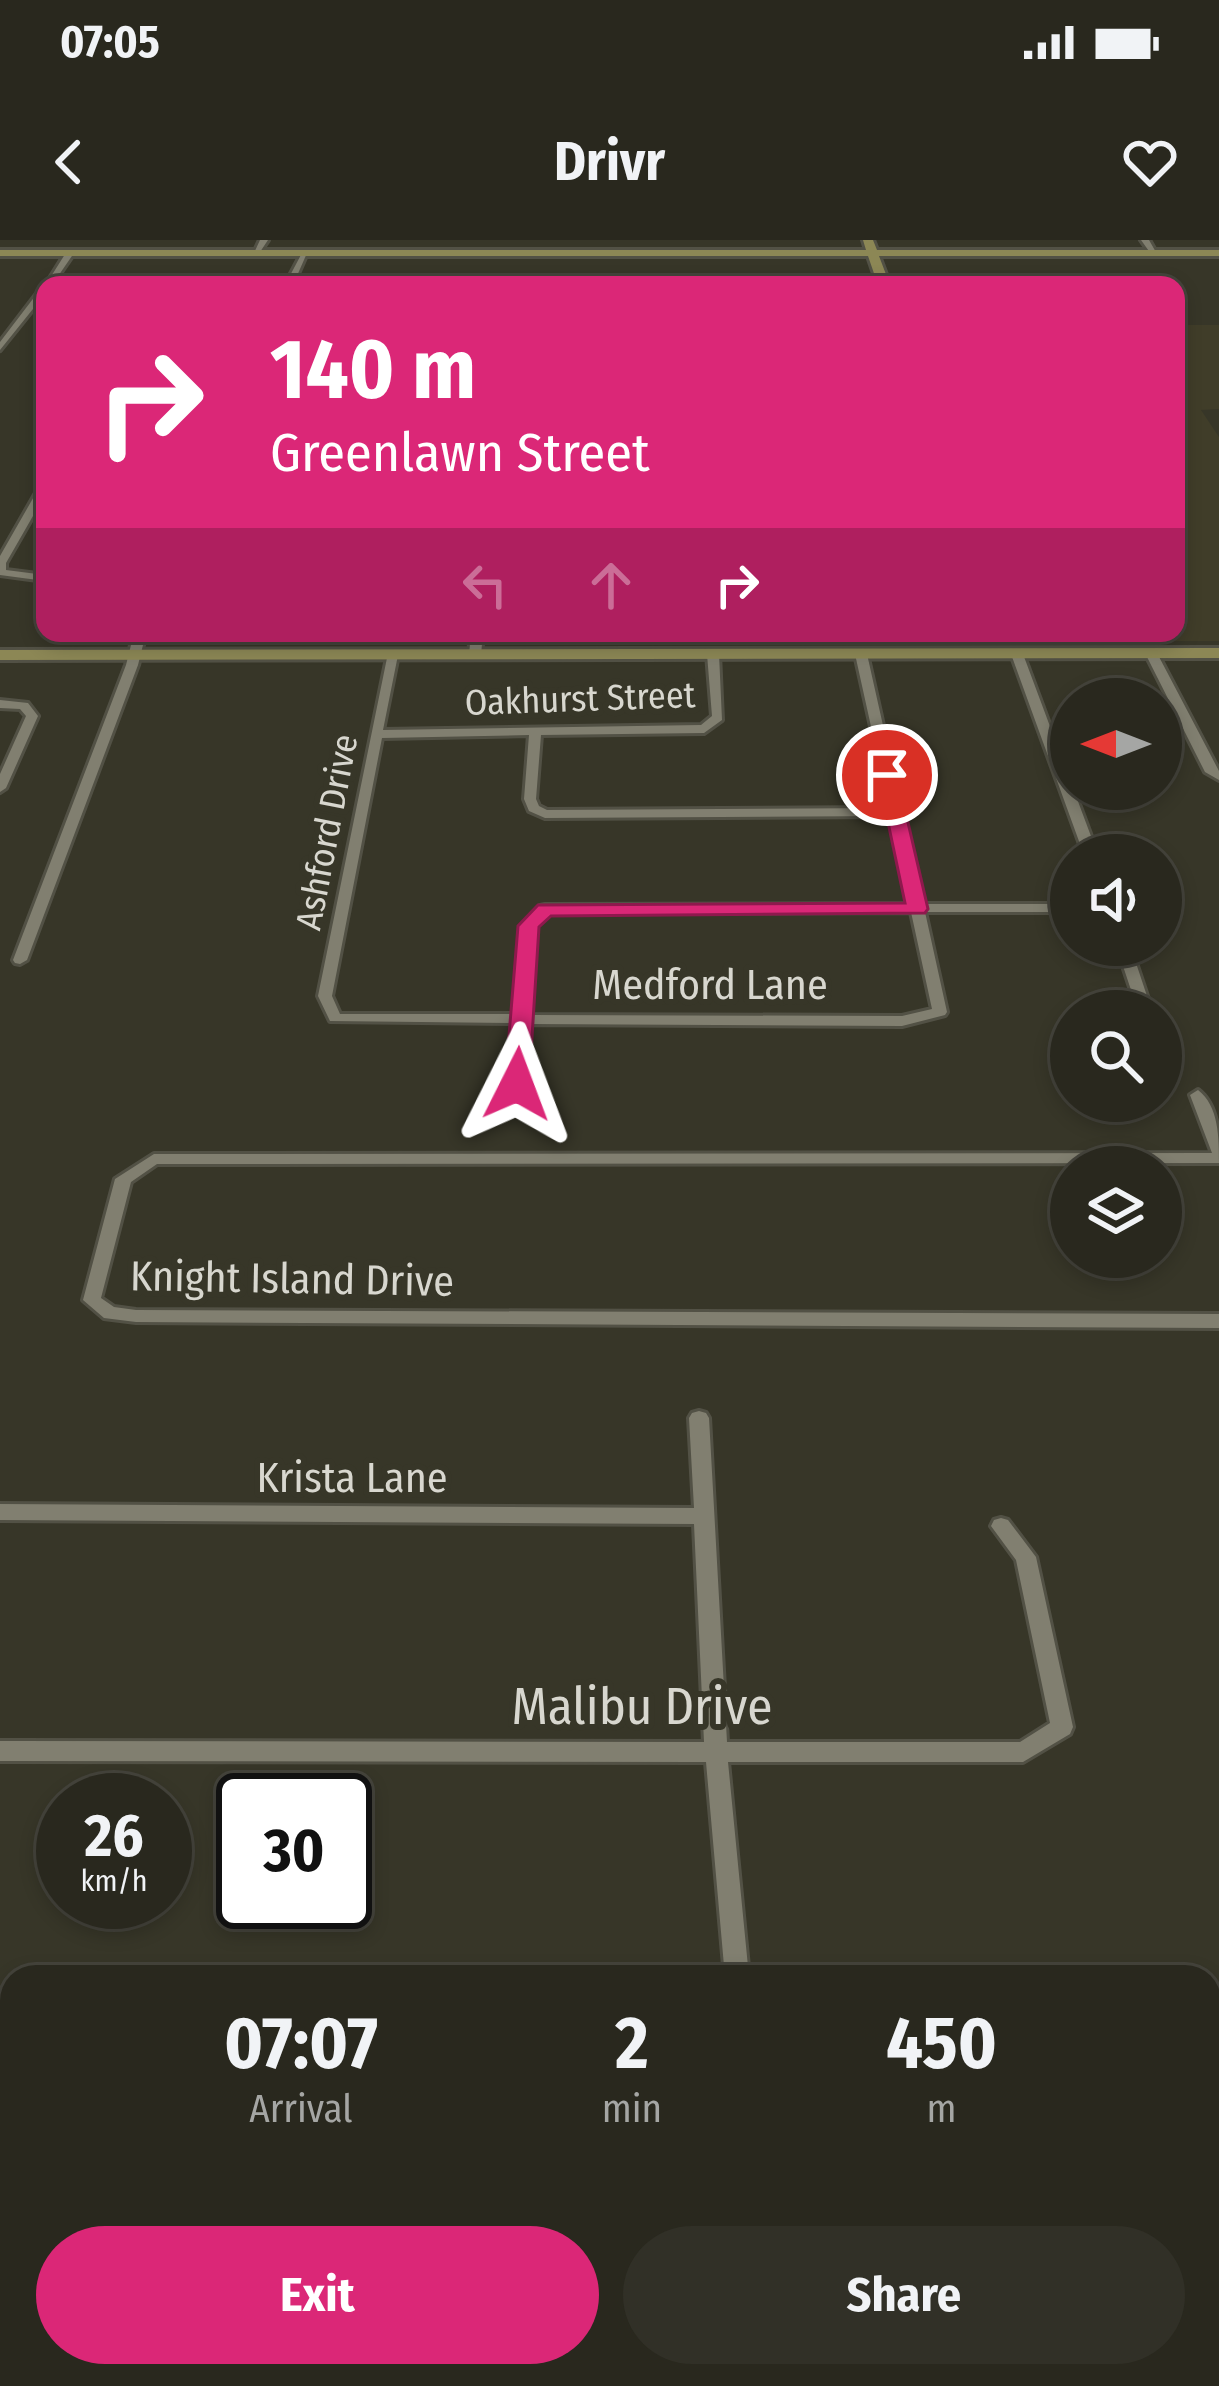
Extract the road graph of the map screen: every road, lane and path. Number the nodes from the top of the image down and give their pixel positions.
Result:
1 (1145, 240) edge
2 (261, 246) edge
3 (871, 246) edge
4 (1154, 252) junction
5 (0, 253) edge
6 (70, 253) junction
7 (303, 253) junction
8 (1219, 253) edge
9 (54, 276) edge
10 (293, 276) edge
11 (881, 276) edge
12 (36, 300) edge
13 (0, 328) edge
14 (14, 328) junction
15 (0, 348) edge
16 (36, 502) edge
17 (36, 577) edge
18 (136, 642) edge
19 (476, 642) edge
20 (1013, 642) edge
21 (1151, 653) junction
22 (1219, 653) edge
23 (713, 654) junction
24 (861, 654) junction
25 (1017, 654) junction
26 (0, 655) edge
27 (131, 655) junction
28 (392, 655) junction
29 (475, 655) junction
30 (0, 704) edge
31 (535, 733) junction
32 (376, 734) junction
33 (1219, 776) edge
34 (0, 788) edge
35 (896, 812) junction
36 (1082, 834) edge
37 (1050, 908) edge
38 (917, 909) junction
39 (20, 960) dead end
40 (334, 1018) joint
41 (520, 1022) junction
42 (517, 1084) dead end
43 (1198, 1095) dead end
44 (1219, 1155) edge
45 (1219, 1321) edge
46 (699, 1418) dead end
47 (0, 1512) edge
48 (704, 1516) junction
49 (1001, 1526) dead end
50 (0, 1751) edge
51 (716, 1753) junction
52 (736, 1965) edge

1 - 4 street
2 - 6 main road
2 - 7 main road
3 - 4 main road
3 - 7 main road
3 - 11 main road
4 - 8 main road
5 - 6 main road
6 - 9 street
7 - 10 street
12 - 14 street
13 - 14 street
14 - 15 street
16 - 17 street
18 - 27 street
19 - 29 street
20 - 25 main road
21 - 22 main road
21 - 25 main road
21 - 33 street
23 - 24 main road
23 - 29 main road
23 - 31 street, Oakhurst Street
24 - 25 main road
24 - 35 street
25 - 36 street
26 - 27 main road
27 - 28 main road
27 - 39 street
28 - 29 main road
28 - 32 street, Ashford Drive
30 - 34 street
31 - 32 street, Oakhurst Street
31 - 35 street
32 - 40 street, Ashford Drive
35 - 38 street
37 - 38 street
38 - 41 street
38 - 41 street, Medford Lane
40 - 41 street, Medford Lane
41 - 42 street
43 - 44 street, Knight Island Drive
44 - 45 street, Knight Island Drive
46 - 48 street
47 - 48 street, Krista Lane
48 - 51 street
49 - 51 street, Malibu Drive
50 - 51 street, Malibu Drive
51 - 52 street

